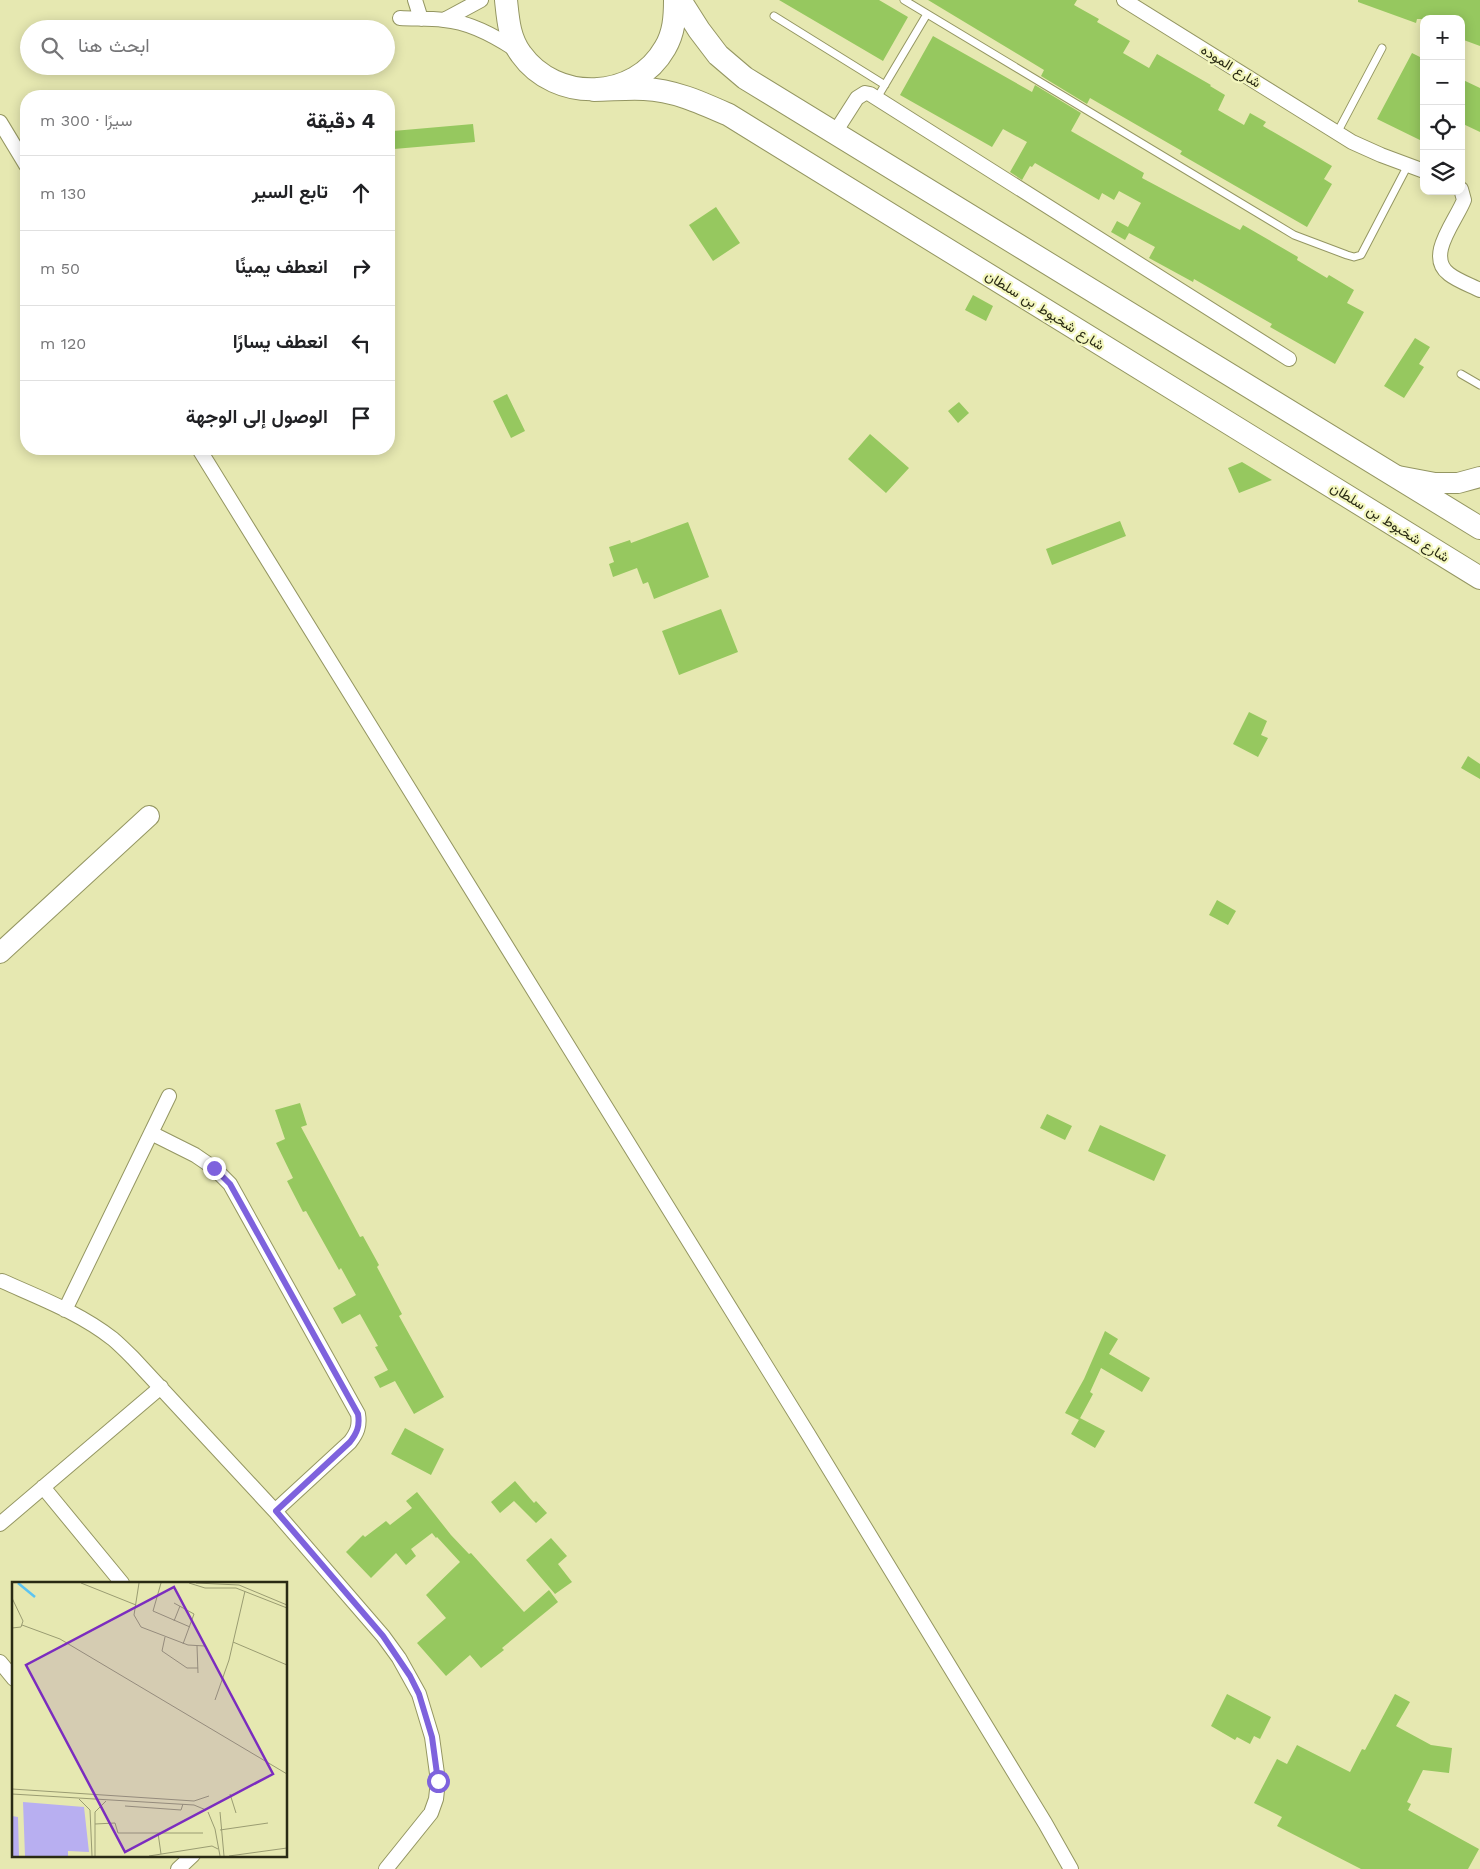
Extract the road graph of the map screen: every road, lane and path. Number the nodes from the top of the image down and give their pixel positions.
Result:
1 (415, 0) edge
2 (480, 0) edge
3 (506, 0) edge
4 (675, 0) edge
5 (680, 0) edge
6 (904, 0) edge
7 (1124, 0) edge
8 (1145, 6) edge
9 (927, 14) junction
10 (774, 16) dead end
11 (400, 18) dead end
12 (420, 19) junction
13 (444, 20) junction
14 (1382, 48) dead end
15 (521, 54) junction
16 (885, 85) junction
17 (594, 90) junction
18 (877, 98) junction
19 (0, 122) edge
20 (1337, 133) junction
21 (834, 134) junction
22 (20, 155) edge
23 (1408, 165) junction
24 (1420, 170) edge
25 (1463, 195) edge
26 (1480, 290) edge
27 (1289, 360) dead end
28 (1461, 374) dead end
29 (1480, 385) edge
30 (203, 455) edge
31 (1391, 474) junction
32 (1480, 477) edge
33 (1480, 528) edge
34 (1480, 578) edge
35 (149, 816) dead end
36 (0, 952) edge
37 (169, 1096) dead end
38 (151, 1134) junction
39 (2, 1281) dead end
40 (65, 1310) junction
41 (161, 1387) junction
42 (43, 1487) junction
43 (276, 1511) junction
44 (0, 1524) edge
45 (121, 1582) edge
46 (0, 1662) edge
47 (12, 1677) edge
48 (398, 1853) junction
49 (193, 1856) edge
50 (178, 1869) edge
51 (386, 1869) edge
52 (396, 1869) edge
53 (1071, 1869) edge

1 - 12 street
2 - 13 street
3 - 15 main road
4 - 17 main road
5 - 21 main road
6 - 9 lane
7 - 8 street, شارع الموده
8 - 20 street, شارع الموده
9 - 16 lane
9 - 23 lane
10 - 16 lane
11 - 12 street
12 - 13 street
13 - 15 street
14 - 20 lane
15 - 17 main road
16 - 18 lane
17 - 34 main road, شارع شخبوط بن سلطان
18 - 21 street
18 - 27 street
19 - 22 street
20 - 23 street, شارع الموده
21 - 31 main road
23 - 24 street, شارع الموده
25 - 26 street
28 - 29 lane
30 - 53 street
31 - 32 street
31 - 33 main road
35 - 36 street
37 - 38 street
38 - 40 street
38 - 43 street
39 - 40 street
40 - 41 street
41 - 42 street
41 - 43 street
42 - 44 street
42 - 45 street
43 - 48 street
46 - 47 street
48 - 51 street
48 - 52 street
49 - 50 street

